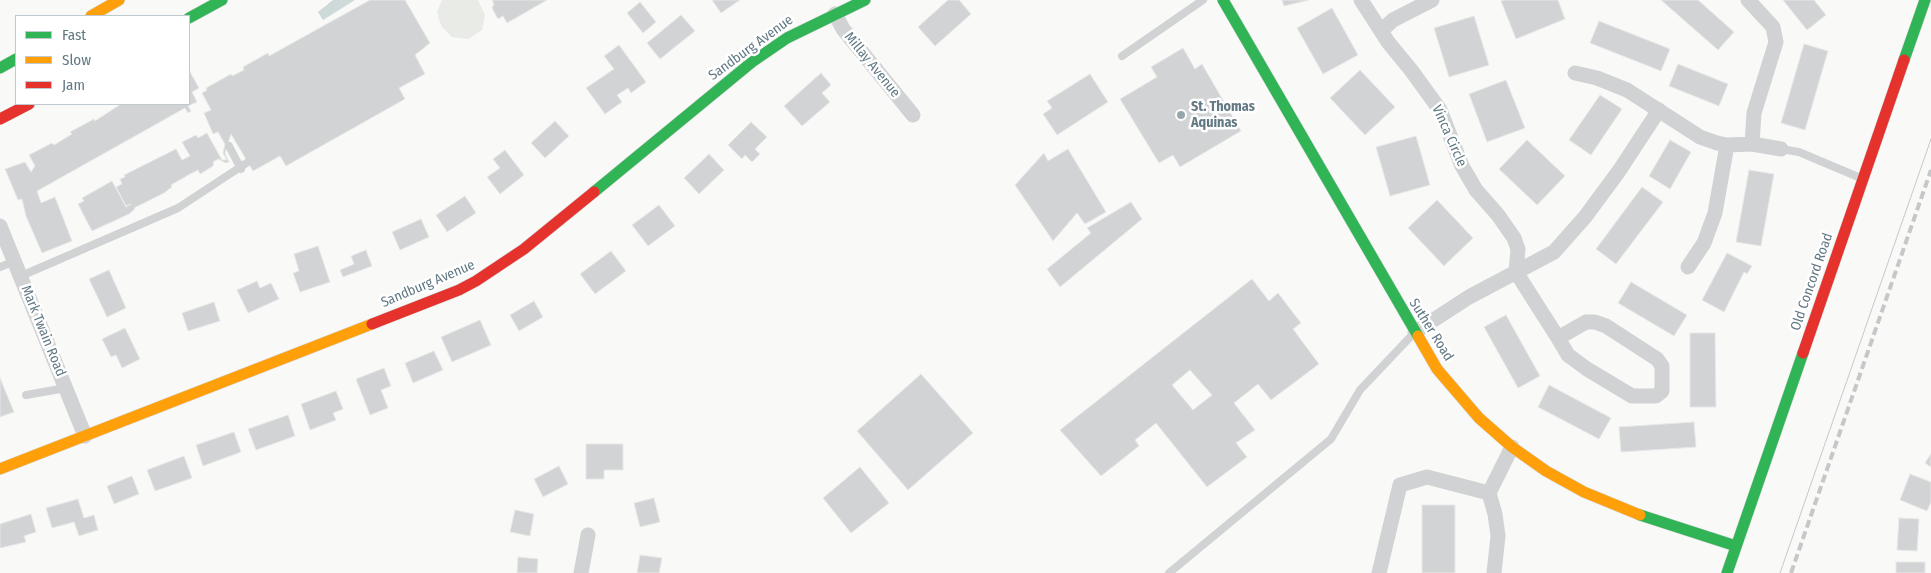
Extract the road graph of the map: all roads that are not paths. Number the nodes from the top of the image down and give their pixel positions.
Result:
1 (119, 0) edge
2 (222, 0) edge
3 (865, 0) edge
4 (1203, 0) edge
5 (1223, 0) edge
6 (1361, 0) edge
7 (1432, 0) edge
8 (1748, 0) edge
9 (1925, 0) edge
10 (835, 14) junction
11 (93, 15) edge
12 (190, 17) edge
13 (1381, 31) junction
14 (1122, 56) dead end
15 (15, 60) edge
16 (0, 68) edge
17 (1575, 73) dead end
18 (27, 105) edge
19 (1659, 110) junction
20 (913, 115) dead end
21 (0, 120) edge
22 (1752, 144) junction
23 (1727, 145) junction
24 (229, 146) dead end
25 (1781, 149) joint
26 (248, 162) dead end
27 (241, 168) junction
28 (1863, 179) junction
29 (0, 226) edge
30 (15, 261) junction
31 (0, 267) edge
32 (1688, 267) dead end
33 (1516, 272) junction
34 (21, 276) junction
35 (1415, 332) junction
36 (1558, 338) junction
37 (66, 388) junction
38 (26, 395) dead end
39 (85, 436) junction
40 (1512, 447) junction
41 (0, 469) edge
42 (1488, 493) junction
43 (588, 534) dead end
44 (1736, 546) junction
45 (581, 573) edge
46 (1169, 573) edge
47 (1379, 573) edge
48 (1494, 573) edge
49 (1727, 573) edge

1 - 11 street
2 - 12 street
3 - 10 street, Sandburg Avenue
4 - 14 lane
5 - 35 street, Suther Road
6 - 13 street, Vinca Circle
7 - 13 street
8 - 22 street
9 - 28 street, Old Concord Road
10 - 20 street, Millay Avenue
10 - 39 street, Sandburg Avenue
13 - 33 street, Vinca Circle
15 - 16 street
17 - 19 street
18 - 21 street
19 - 23 street
19 - 33 street
22 - 23 street
22 - 25 street
23 - 32 street
24 - 27 lane
25 - 28 lane
26 - 27 lane
27 - 34 lane
28 - 44 street, Old Concord Road
29 - 30 street, Mark Twain Road
30 - 31 lane
30 - 34 street, Mark Twain Road
33 - 35 street
33 - 36 street
34 - 37 street, Mark Twain Road
35 - 40 street, Suther Road
35 - 46 lane
36 - 36 street
37 - 38 lane
37 - 39 street, Mark Twain Road
39 - 41 street, Sandburg Avenue
40 - 42 street
40 - 44 street, Suther Road
42 - 47 street
42 - 48 street
43 - 45 street
44 - 49 street, Old Concord Road

